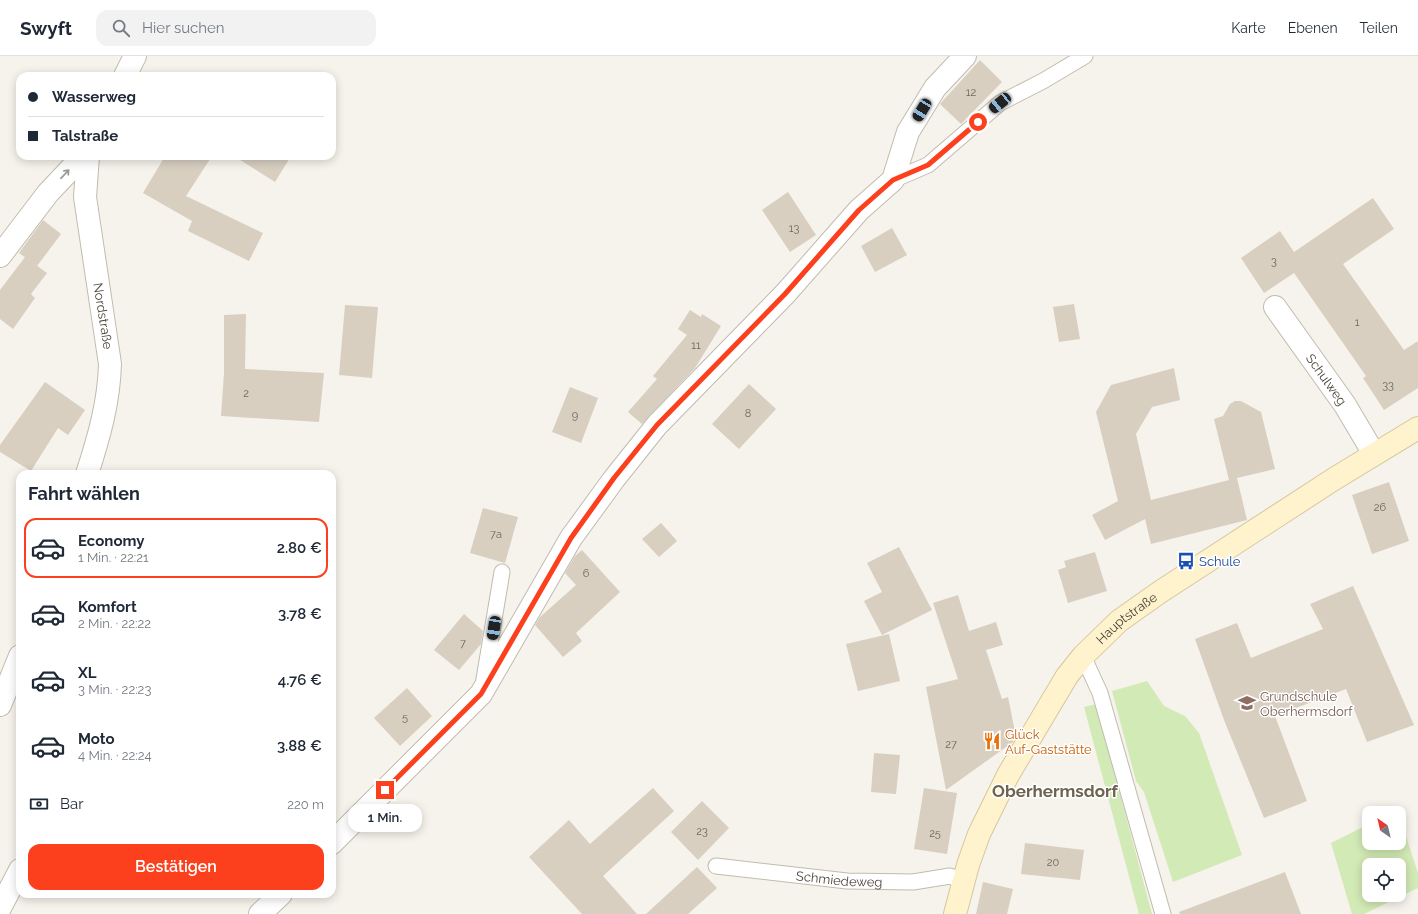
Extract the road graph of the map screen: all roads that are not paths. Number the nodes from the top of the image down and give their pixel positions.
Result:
1 (135, 56) edge
2 (965, 56) edge
3 (1085, 56) edge
4 (127, 72) edge
5 (79, 160) edge
6 (88, 160) edge
7 (893, 180) junction
8 (0, 256) edge
9 (1275, 307) dead end
10 (1418, 428) edge
11 (1374, 454) junction
12 (88, 470) edge
13 (502, 572) dead end
14 (1083, 656) junction
15 (16, 666) edge
16 (481, 694) junction
17 (0, 705) edge
18 (336, 839) edge
19 (716, 866) dead end
20 (16, 878) edge
21 (963, 881) junction
22 (277, 898) edge
23 (0, 908) edge
24 (260, 914) edge
25 (955, 914) edge
26 (1163, 914) edge

1 - 4 street
2 - 7 street
3 - 7 lane
8 -> 5 street
6 - 12 street, Nordstraße
7 - 16 street
9 - 11 street, Schulweg
10 - 11 street, Hauptstraße
11 - 14 street, Hauptstraße
13 - 16 lane
14 - 21 street, Hauptstraße
14 - 26 lane
15 - 17 street
16 - 18 street
19 - 21 lane, Schmiedeweg
20 - 23 street
21 - 25 street, Hauptstraße
22 - 24 street

